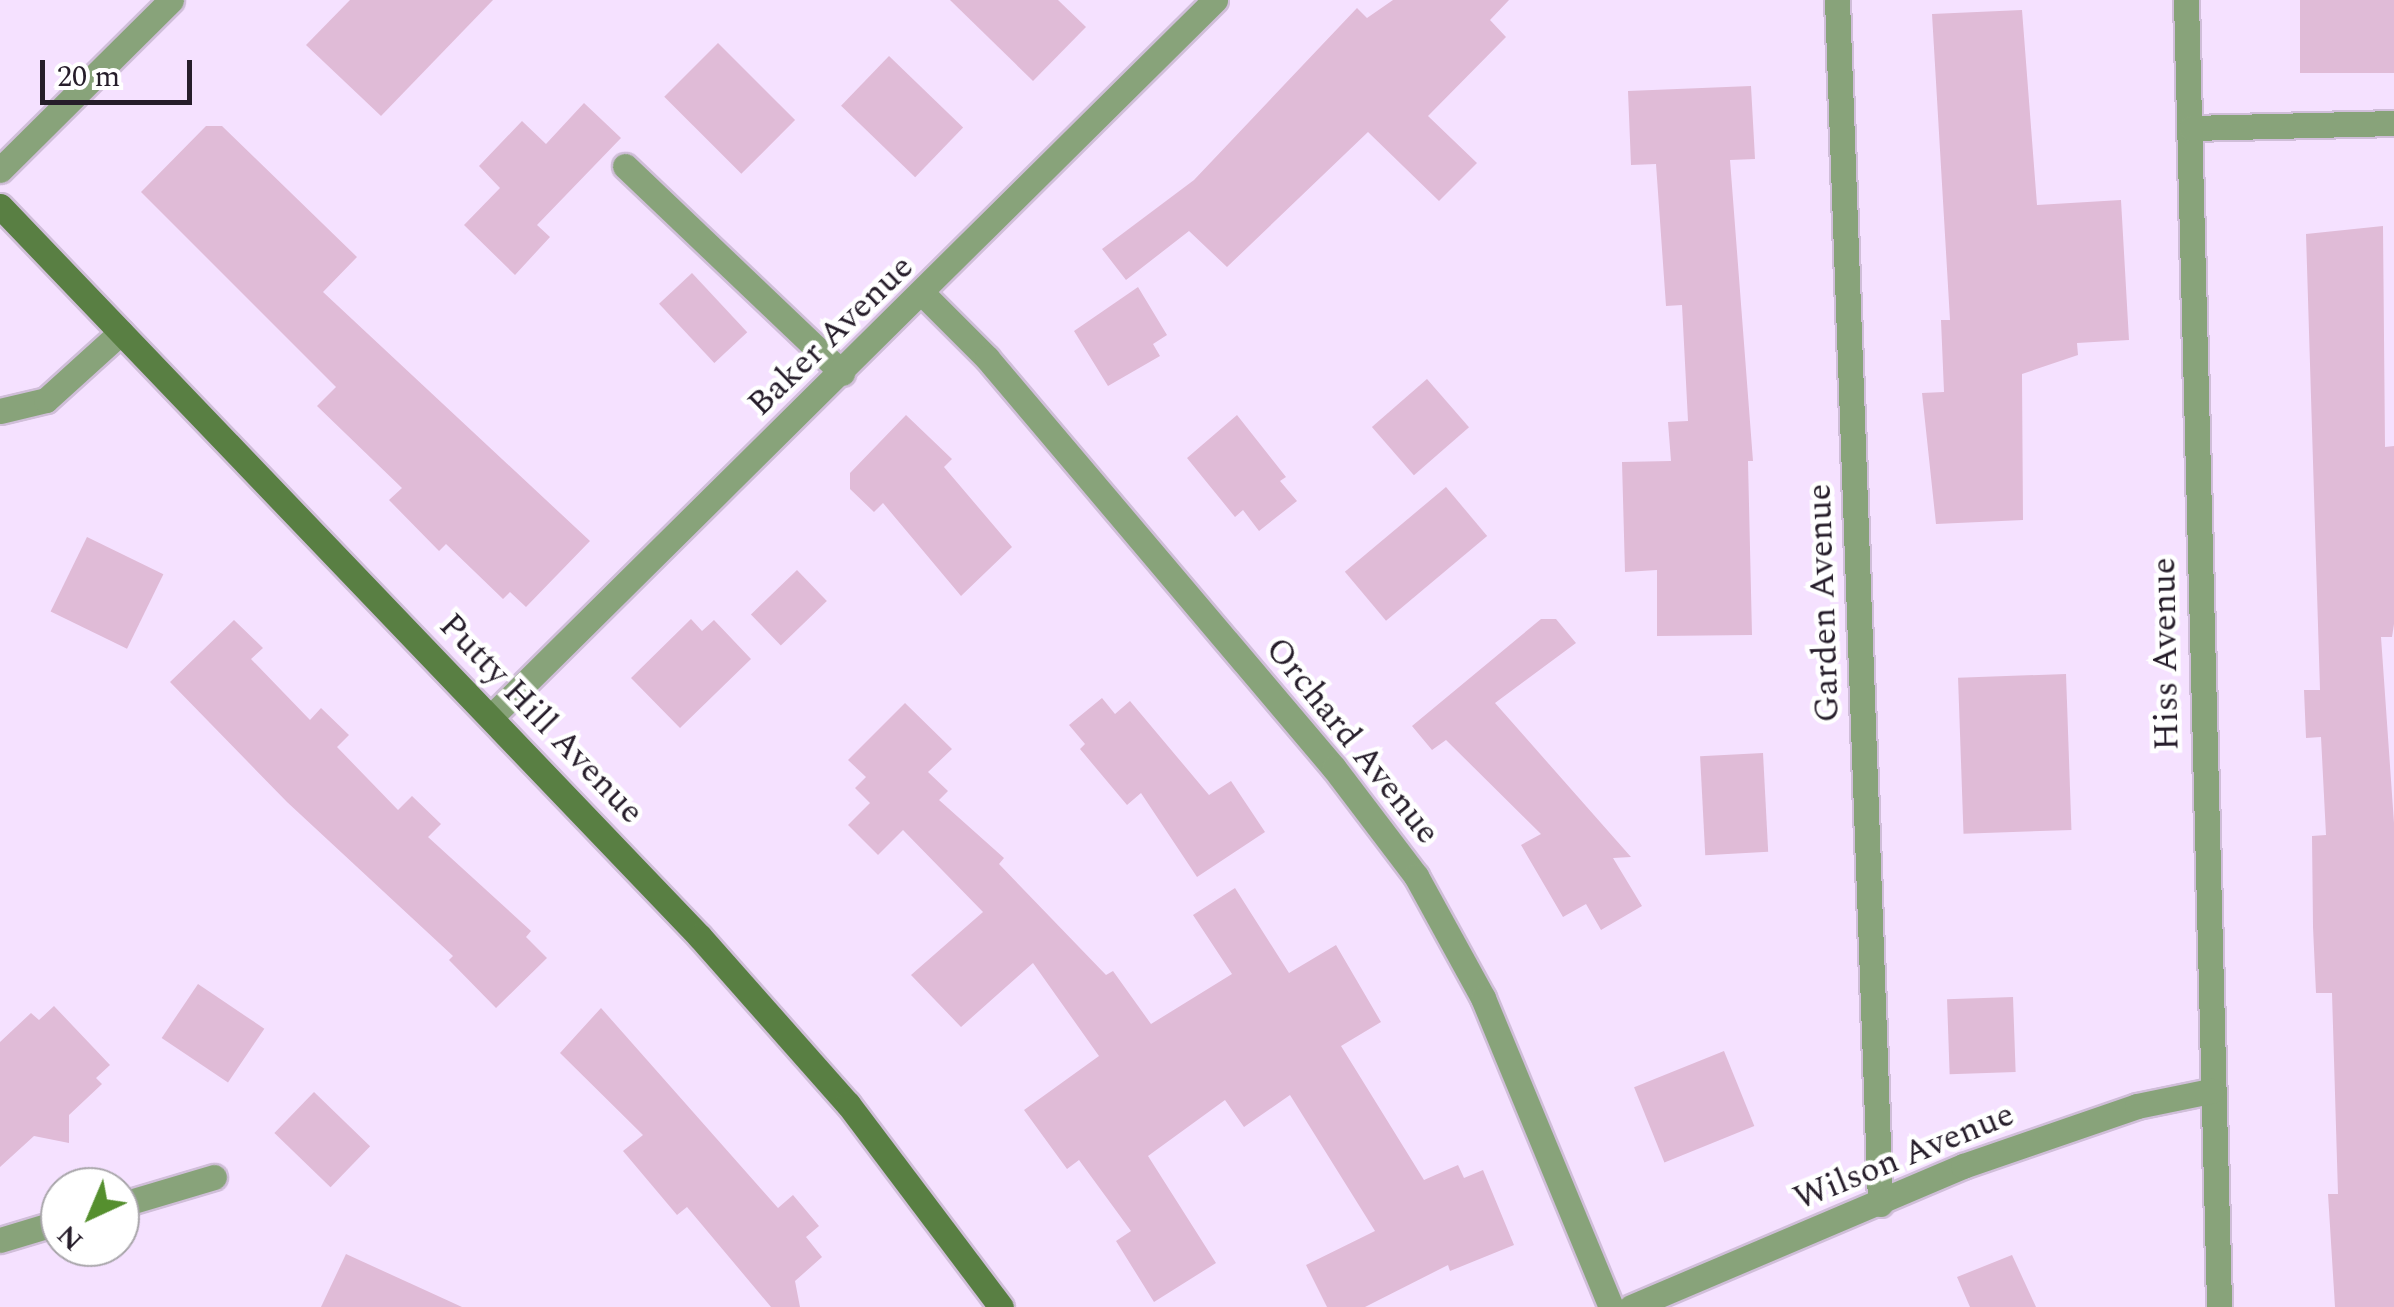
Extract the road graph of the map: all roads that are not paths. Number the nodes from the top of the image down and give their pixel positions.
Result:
1 (171, 0) edge
2 (1215, 0) edge
3 (1838, 0) edge
4 (2186, 0) edge
5 (2394, 123) edge
6 (2190, 128) junction
7 (624, 166) dead end
8 (0, 170) edge
9 (0, 206) edge
10 (923, 294) junction
11 (121, 332) junction
12 (842, 373) junction
13 (0, 412) edge
14 (491, 717) junction
15 (2211, 1091) junction
16 (214, 1177) dead end
17 (140, 1198) edge
18 (1880, 1204) junction
19 (40, 1228) edge
20 (0, 1240) edge
21 (1001, 1307) edge
22 (1611, 1307) edge
23 (1631, 1307) edge
24 (2219, 1307) edge

1 - 8 street
2 - 10 street, Baker Avenue
3 - 18 street, Garden Avenue
4 - 6 street, Hiss Avenue
5 - 6 street
6 - 15 street, Hiss Avenue
7 - 12 street
9 - 11 main road, Putty Hill Avenue
10 - 12 street, Baker Avenue
10 - 22 street, Orchard Avenue
11 - 13 street
11 - 14 main road, Putty Hill Avenue
12 - 14 street, Baker Avenue
14 - 21 main road, Putty Hill Avenue
15 - 18 street, Wilson Avenue
15 - 24 street, Hiss Avenue
16 - 17 street
18 - 23 street, Wilson Avenue
19 - 20 street

